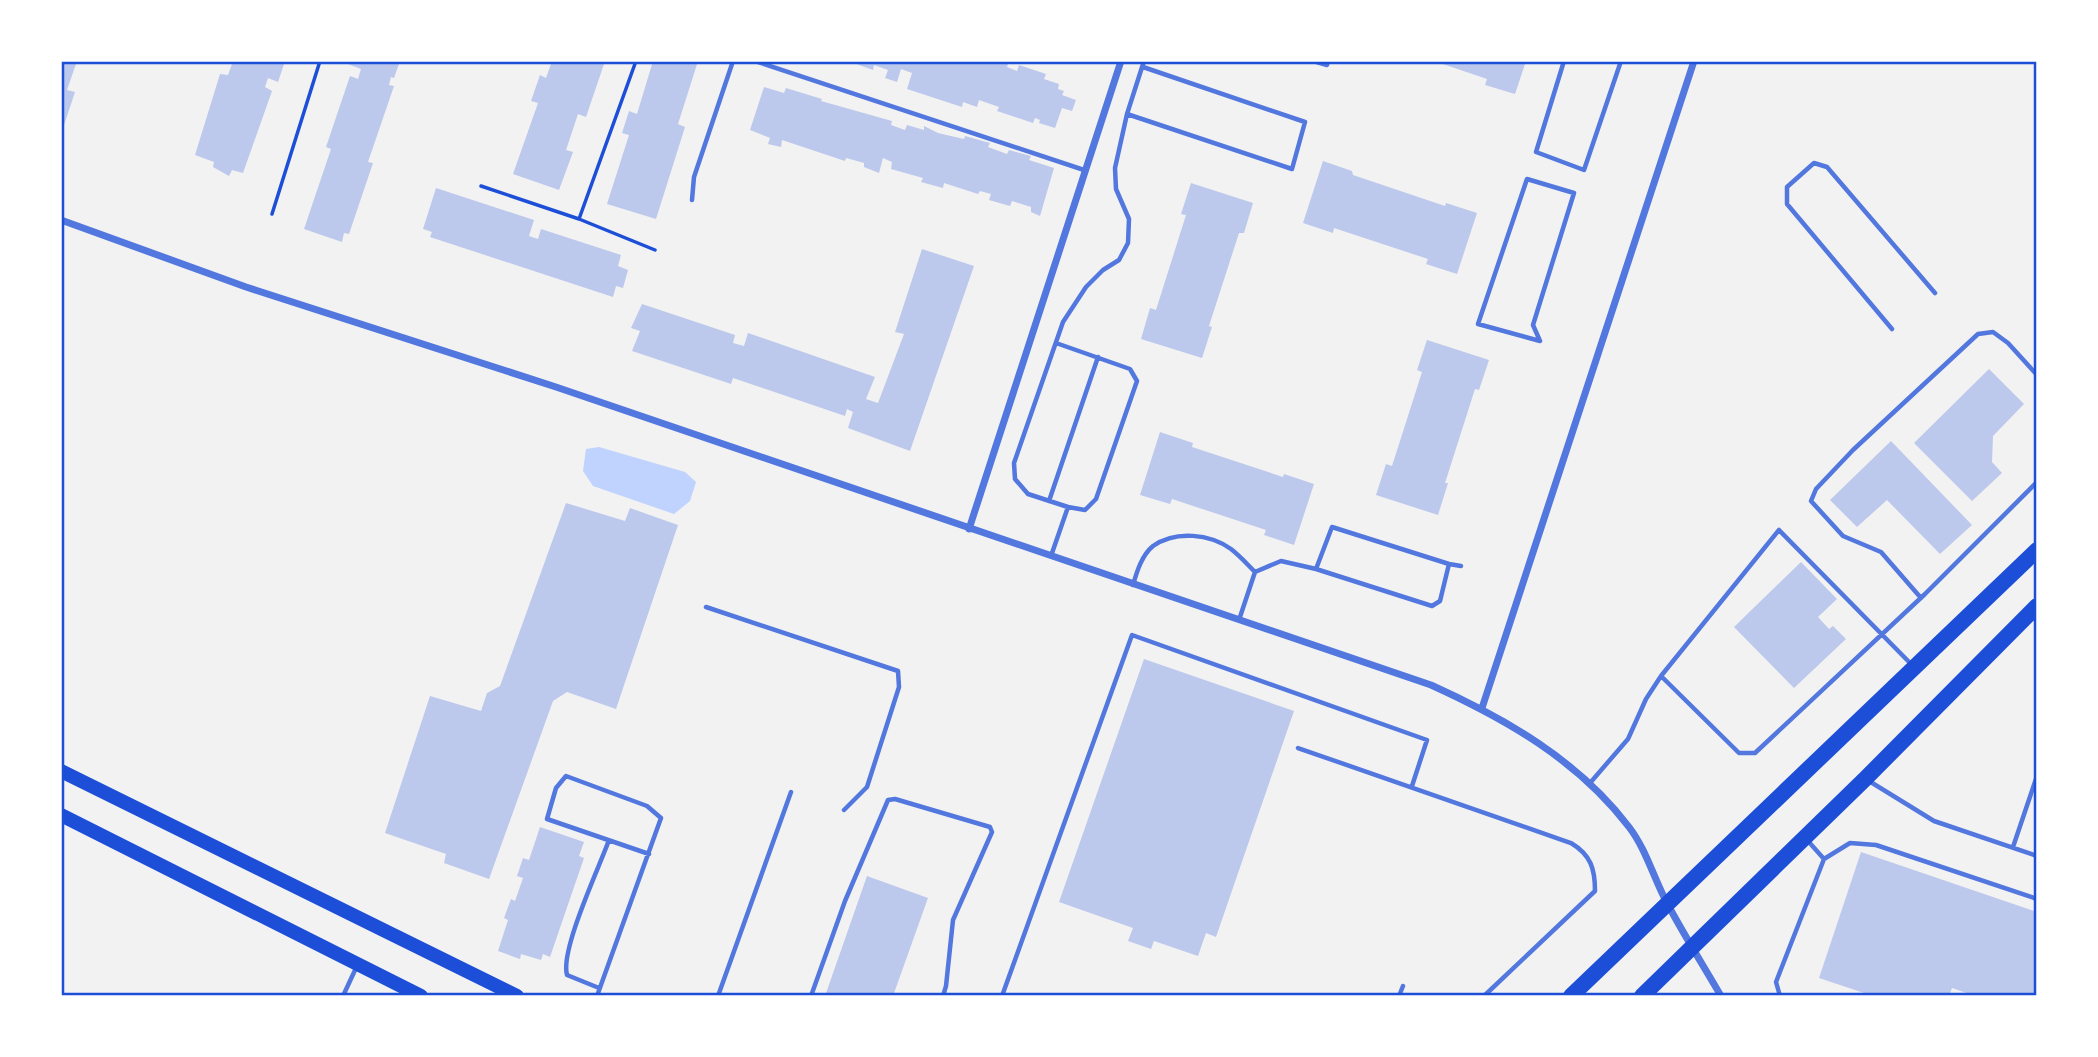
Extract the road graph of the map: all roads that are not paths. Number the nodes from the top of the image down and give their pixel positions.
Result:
1 (733, 61) edge
2 (755, 61) edge
3 (1121, 61) edge
4 (1314, 61) edge
5 (1328, 61) edge
6 (1564, 61) edge
7 (1621, 61) edge
8 (1694, 61) edge
9 (1143, 64) edge
10 (1127, 114) junction
11 (1084, 170) junction
12 (1527, 179) joint
13 (692, 200) dead end
14 (61, 220) edge
15 (1935, 293) dead end
16 (1892, 330) dead end
17 (1056, 343) junction
18 (1098, 357) junction
19 (2037, 375) edge
20 (2037, 482) edge
21 (1049, 501) junction
22 (1068, 507) junction
23 (969, 529) junction
24 (2037, 550) edge
25 (1051, 556) junction
26 (1449, 564) junction
27 (1461, 566) dead end
28 (1316, 569) junction
29 (1255, 572) junction
30 (1133, 584) junction
31 (1921, 598) junction
32 (2037, 606) edge
33 (706, 607) dead end
34 (1239, 620) junction
35 (1882, 635) junction
36 (1914, 667) junction
37 (1661, 676) junction
38 (1482, 708) junction
39 (1298, 748) dead end
40 (61, 771) edge
41 (2037, 776) edge
42 (1865, 779) junction
43 (1590, 783) junction
44 (1412, 786) junction
45 (790, 792) dead end
46 (844, 810) dead end
47 (61, 815) edge
48 (1805, 837) junction
49 (609, 840) junction
50 (2013, 848) junction
51 (649, 854) junction
52 (2037, 856) edge
53 (1824, 859) junction
54 (2037, 899) edge
55 (1667, 903) junction
56 (1692, 948) junction
57 (358, 964) junction
58 (1403, 986) dead end
59 (600, 988) junction
60 (399, 991) edge
61 (343, 996) edge
62 (421, 996) edge
63 (517, 996) edge
64 (597, 996) edge
65 (718, 996) edge
66 (811, 996) edge
67 (943, 996) edge
68 (1002, 996) edge
69 (1399, 996) edge
70 (1484, 996) edge
71 (1571, 996) edge
72 (1643, 996) edge
73 (1721, 996) edge
74 (1780, 996) edge

1 - 13 lane
2 - 11 lane
3 - 11 street
4 - 5 lane
6 - 7 lane
8 - 38 street
9 - 10 lane
9 - 10 lane
10 - 17 lane
11 - 23 street
12 - 12 lane
14 - 23 street
15 - 16 lane
17 - 18 lane
17 - 21 lane
18 - 21 lane
18 - 22 lane
19 - 31 lane
20 - 31 lane
21 - 22 lane
22 - 25 lane
23 - 25 street
24 - 36 main road
25 - 30 street
26 - 27 lane
26 - 28 lane
26 - 28 lane
28 - 29 lane
29 - 30 lane
29 - 34 lane
30 - 34 street
31 - 35 lane
32 - 42 main road
33 - 46 lane
34 - 38 street
35 - 36 lane
35 - 37 lane
35 - 37 lane
36 - 55 main road
37 - 43 lane
38 - 43 street
39 - 44 lane
40 - 63 main road
41 - 50 lane
42 - 48 main road
42 - 50 lane
43 - 55 street
44 - 68 lane
44 - 70 lane
45 - 65 lane
47 - 57 main road
48 - 53 lane
48 - 56 main road
49 - 51 lane
49 - 51 lane
49 - 59 lane
50 - 52 lane
51 - 59 lane
53 - 54 lane
53 - 74 lane
55 - 56 street
55 - 71 main road
56 - 72 main road
56 - 73 street
57 - 60 main road
57 - 61 lane
58 - 69 lane
59 - 64 lane
60 - 62 main road
66 - 67 lane

